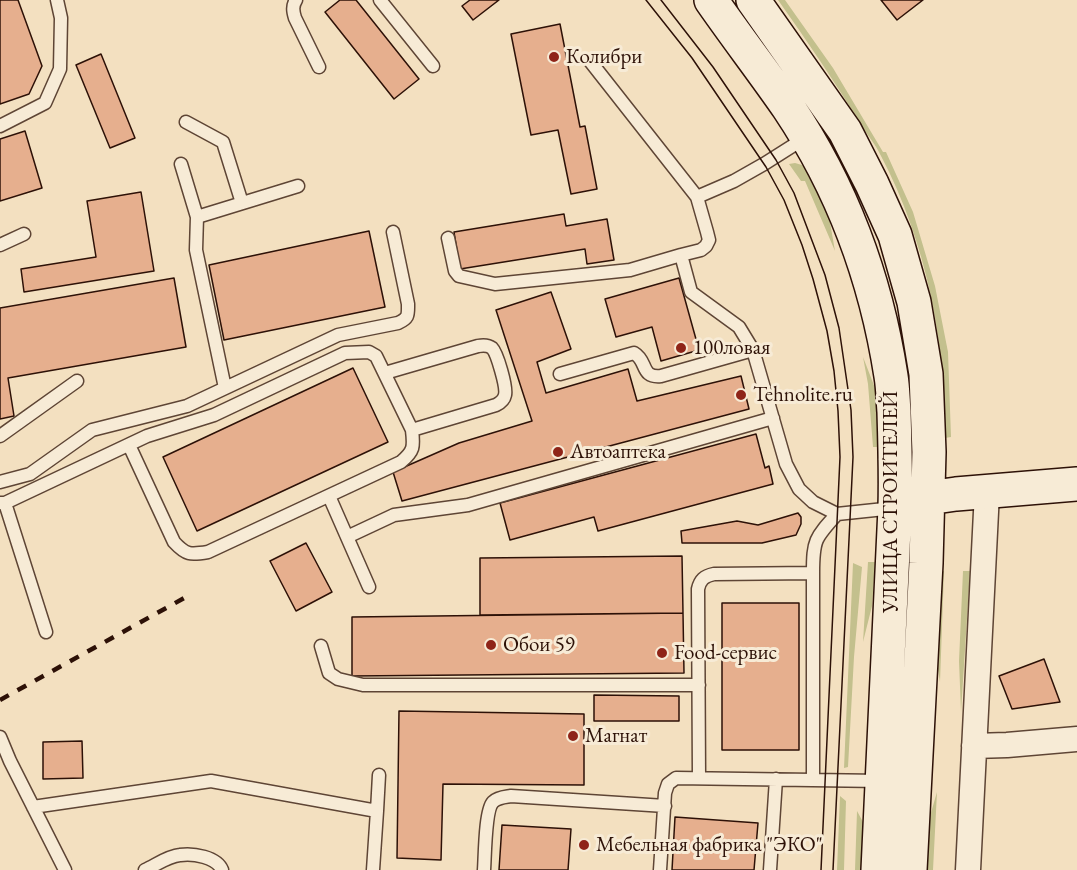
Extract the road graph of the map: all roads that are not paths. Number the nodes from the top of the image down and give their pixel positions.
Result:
1 (57, 0) edge
2 (296, 0) edge
3 (380, 0) edge
4 (711, 0) edge
5 (753, 0) edge
6 (590, 61) dead end
7 (433, 66) dead end
8 (319, 67) dead end
9 (186, 122) dead end
10 (0, 126) edge
11 (806, 138) junction
12 (181, 164) dead end
13 (298, 186) dead end
14 (697, 197) junction
15 (242, 203) junction
16 (197, 217) junction
17 (393, 232) dead end
18 (24, 234) dead end
19 (448, 238) dead end
20 (0, 245) edge
21 (681, 255) junction
22 (753, 350) junction
23 (385, 373) junction
24 (560, 374) dead end
25 (77, 381) dead end
26 (225, 388) junction
27 (773, 418) junction
28 (412, 430) junction
29 (0, 436) edge
30 (129, 444) junction
31 (0, 483) edge
32 (1077, 484) edge
33 (987, 492) junction
34 (329, 496) junction
35 (928, 498) junction
36 (2, 503) edge
37 (895, 508) junction
38 (837, 514) junction
39 (347, 537) junction
40 (813, 573) junction
41 (369, 587) dead end
42 (46, 632) dead end
43 (321, 646) dead end
44 (699, 685) junction
45 (0, 737) edge
46 (1077, 739) edge
47 (974, 746) junction
48 (379, 775) dead end
49 (699, 778) junction
50 (776, 779) junction
51 (813, 780) junction
52 (882, 781) junction
53 (665, 806) junction
54 (33, 807) junction
55 (377, 811) junction
56 (65, 870) edge
57 (145, 870) edge
58 (222, 870) edge
59 (373, 870) edge
60 (484, 870) edge
61 (660, 870) edge
62 (770, 870) edge
63 (878, 870) edge
64 (910, 870) edge
65 (968, 870) edge

1 - 10 lane
2 - 8 lane
3 - 7 lane
4 - 11 main road, УЛИЦА СТРОИТЕЛЕЙ
5 - 35 main road, УЛИЦА СТРОИТЕЛЕЙ
6 - 14 lane
9 - 15 lane
11 - 14 lane
11 - 37 main road, УЛИЦА СТРОИТЕЛЕЙ
12 - 16 lane
13 - 15 lane
14 - 21 lane
15 - 16 lane
16 - 26 lane
17 - 26 lane
18 - 20 lane
19 - 21 lane
21 - 22 lane
22 - 24 lane
22 - 27 lane
23 - 28 lane
23 - 28 lane
23 - 30 lane
25 - 29 lane
26 - 31 lane
27 - 38 lane
27 - 39 lane
28 - 34 lane
30 - 34 lane
30 - 36 lane
32 - 33 main road
33 - 35 main road
33 - 47 street
34 - 39 lane
35 - 37 main road
35 - 64 main road, УЛИЦА СТРОИТЕЛЕЙ
36 - 42 lane
37 - 38 lane
37 - 52 main road, УЛИЦА СТРОИТЕЛЕЙ
38 - 40 lane
39 - 41 lane
40 - 44 lane
40 - 51 lane
43 - 44 lane
44 - 49 lane
45 - 54 lane
46 - 47 street
47 - 65 street
48 - 55 lane
49 - 50 lane
49 - 53 lane
50 - 51 lane
50 - 62 lane
51 - 52 lane
52 - 63 main road, УЛИЦА СТРОИТЕЛЕЙ
53 - 60 lane
53 - 61 lane
54 - 55 lane
54 - 56 lane
55 - 59 lane
57 - 58 lane

